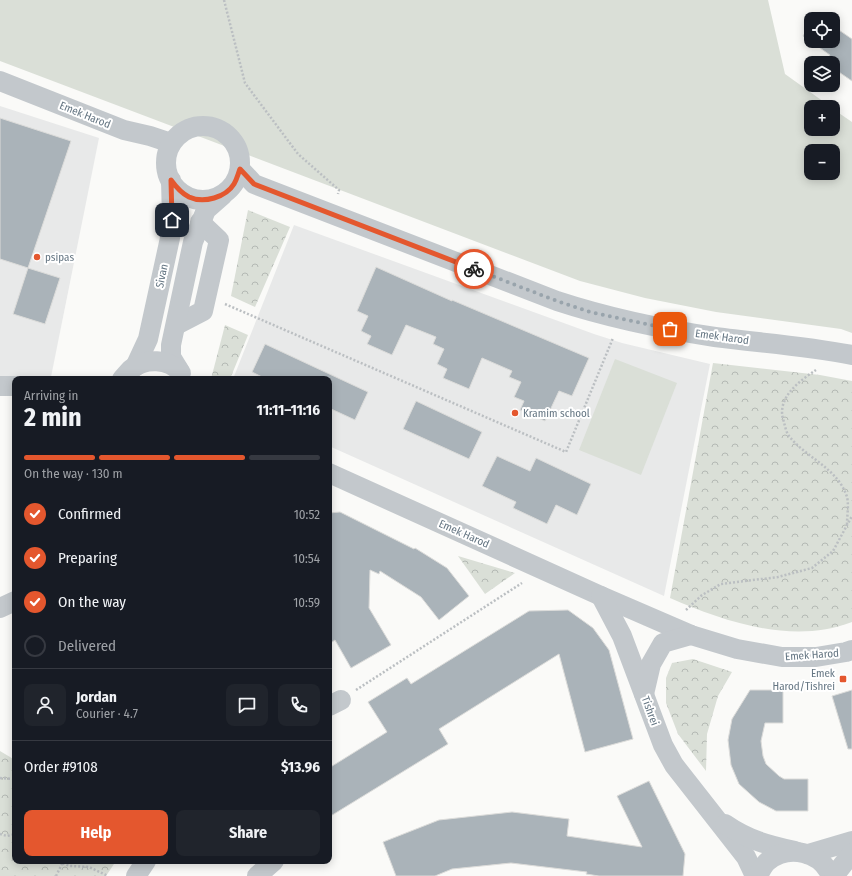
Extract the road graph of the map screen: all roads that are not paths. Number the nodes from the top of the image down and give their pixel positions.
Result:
1 (0, 81) edge
2 (171, 143) junction
3 (240, 169) junction
4 (171, 180) junction
5 (224, 194) junction
6 (200, 222) junction
7 (176, 325) junction
8 (846, 353) edge
9 (129, 373) edge
10 (183, 375) edge
11 (0, 386) edge
12 (12, 386) edge
13 (332, 474) edge
14 (601, 596) junction
15 (12, 602) edge
16 (0, 608) edge
17 (691, 635) junction
18 (852, 650) edge
19 (644, 694) junction
20 (714, 818) junction
21 (852, 841) edge
22 (802, 852) junction
23 (852, 853) edge
24 (144, 864) edge
25 (271, 864) edge
26 (136, 876) edge
27 (257, 876) edge
28 (757, 876) edge
29 (833, 876) edge

1 - 2 street, Emek Harod
2 - 3 street
2 - 4 street
3 - 5 street
3 - 8 street, Emek Harod
4 - 5 street
4 - 9 street, Sivan
5 - 6 street
6 - 7 street
6 - 7 street
7 - 10 street
9 - 10 street
11 - 12 street
13 - 14 street, Emek Harod
14 - 17 street, Emek Harod
14 - 19 street, Tishrei
15 - 16 street
17 - 18 street, Emek Harod
17 - 19 street
19 - 20 street, Tishrei
20 - 22 street, Tishrei
20 - 28 street, Tishrei
21 - 22 street
22 - 28 street
22 - 29 street
23 - 29 street
24 - 26 street
25 - 27 street

